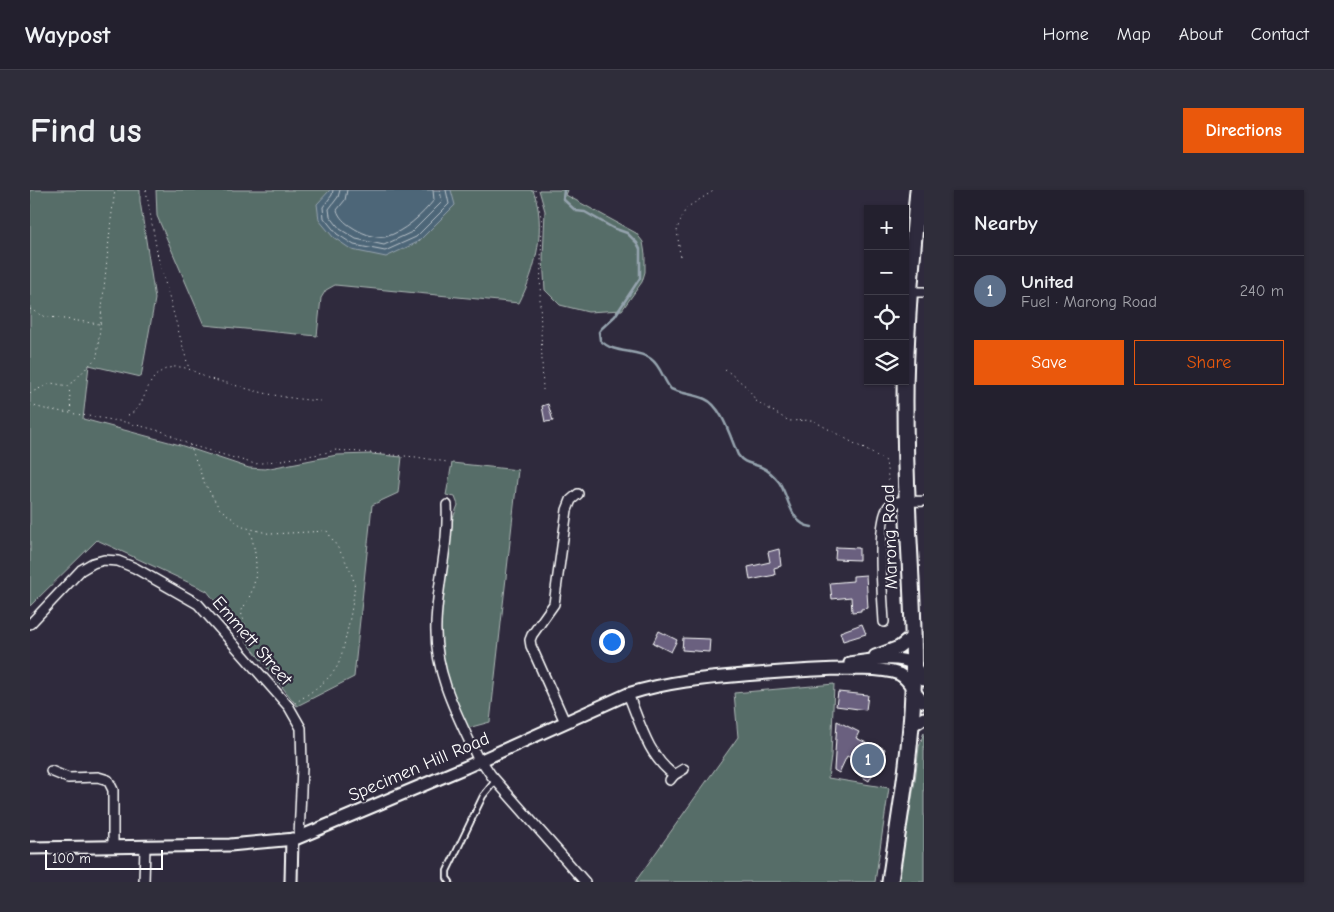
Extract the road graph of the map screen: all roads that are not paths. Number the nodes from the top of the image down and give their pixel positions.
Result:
1 (918, 190) edge
2 (917, 292) edge
3 (578, 494) dead end
4 (924, 501) edge
5 (907, 502) junction
6 (447, 505) dead end
7 (884, 622) dead end
8 (30, 624) edge
9 (913, 636) junction
10 (856, 662) junction
11 (914, 665) junction
12 (812, 668) junction
13 (919, 684) edge
14 (628, 694) junction
15 (924, 702) edge
16 (924, 718) edge
17 (565, 722) junction
18 (911, 726) junction
19 (480, 761) junction
20 (684, 769) dead end
21 (51, 771) dead end
22 (496, 780) junction
23 (295, 838) junction
24 (113, 846) junction
25 (145, 846) junction
26 (30, 848) edge
27 (580, 881) edge
28 (144, 882) edge
29 (291, 882) edge
30 (450, 882) edge
31 (890, 882) edge

1 - 2 highway, Marong Road
2 - 5 highway, Marong Road
3 - 17 street
4 - 5 street
5 - 7 street
5 - 9 highway, Marong Road
6 - 19 street
8 - 23 street, Emmett Street
9 - 10 main road
9 - 11 highway, Marong Road
10 - 11 main road, Specimen Hill Road
10 - 12 main road, Specimen Hill Road
11 - 13 highway, Marong Road
12 - 13 main road, Specimen Hill Road
12 - 14 main road, Specimen Hill Road
13 - 15 main road, Specimen Hill Road
13 - 18 highway, Marong Road
14 - 17 main road, Specimen Hill Road
14 - 20 street
16 - 18 main road
17 - 19 main road, Specimen Hill Road
18 - 31 highway, Marong Road
19 - 22 street
19 - 23 main road, Specimen Hill Road
21 - 24 street
22 - 27 street
22 - 30 lane
23 - 25 main road, Specimen Hill Road
23 - 29 main road
24 - 25 main road, Specimen Hill Road
24 - 26 main road, Specimen Hill Road
25 - 28 street

